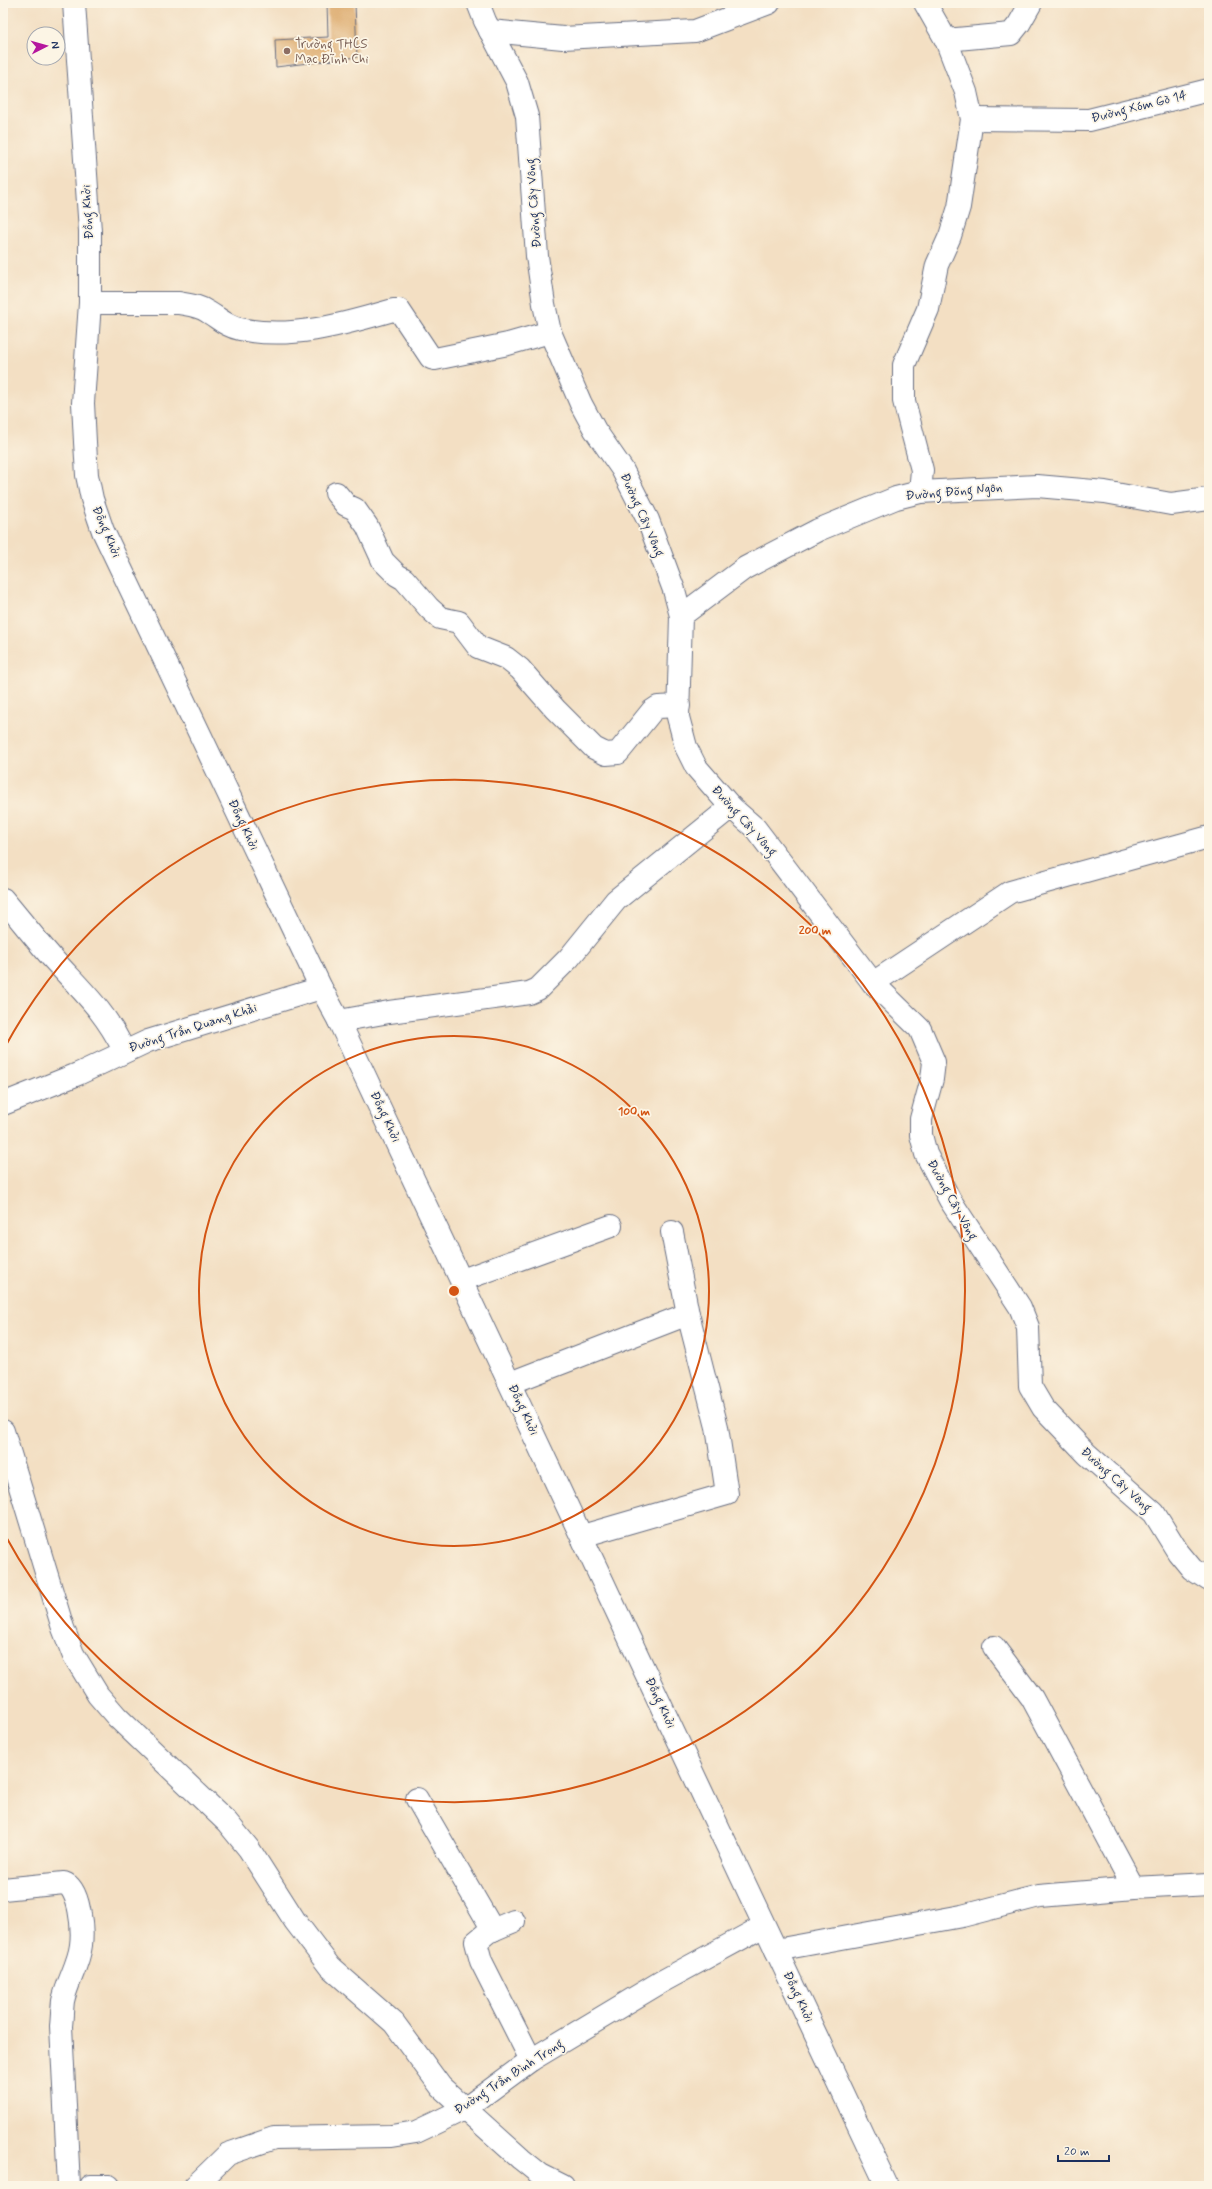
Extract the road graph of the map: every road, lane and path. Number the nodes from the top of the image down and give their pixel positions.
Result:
1 (74, 3) edge
2 (478, 3) edge
3 (769, 3) edge
4 (925, 3) edge
5 (1031, 3) edge
6 (490, 31) junction
7 (946, 40) junction
8 (1209, 90) edge
9 (972, 119) junction
10 (90, 303) junction
11 (550, 332) junction
12 (920, 492) junction
13 (336, 493) dead end
14 (1209, 499) edge
15 (682, 616) junction
16 (679, 706) junction
17 (730, 807) junction
18 (1209, 837) edge
19 (3, 899) edge
20 (873, 983) junction
21 (321, 988) junction
22 (339, 1021) junction
23 (124, 1050) junction
24 (3, 1104) edge
25 (611, 1226) dead end
26 (672, 1232) dead end
27 (462, 1280) junction
28 (688, 1314) junction
29 (510, 1383) junction
30 (3, 1431) edge
31 (582, 1536) junction
32 (1209, 1580) edge
33 (994, 1647) dead end
34 (417, 1799) dead end
35 (1209, 1884) edge
36 (1134, 1888) junction
37 (3, 1889) edge
38 (514, 1921) dead end
39 (764, 1926) junction
40 (493, 1930) junction
41 (776, 1950) junction
42 (531, 2060) junction
43 (466, 2108) junction
44 (69, 2186) edge
45 (91, 2186) edge
46 (109, 2186) edge
47 (195, 2186) edge
48 (563, 2186) edge
49 (887, 2186) edge

1 - 10 street, Đồng Khởi
2 - 6 street, Đường Cây Vông
3 - 6 street
4 - 7 street
5 - 7 street
6 - 11 street, Đường Cây Vông
7 - 9 street
8 - 9 street, Đường Xóm Gò 14
9 - 12 street
10 - 11 street
10 - 21 street, Đồng Khởi
11 - 15 street, Đường Cây Vông
12 - 14 street, Đường Đõng Ngôn
12 - 15 street, Đường Đõng Ngôn
13 - 16 street
15 - 16 street, Đường Cây Vông
16 - 17 street, Đường Cây Vông
17 - 20 street, Đường Cây Vông
17 - 22 street
18 - 20 street
19 - 23 street
20 - 32 street, Đường Cây Vông
21 - 22 street, Đồng Khởi
21 - 23 street, Đường Trần Quang Khải
22 - 27 street, Đồng Khởi
23 - 24 street, Đường Trần Quang Khải
25 - 27 street
26 - 28 street
27 - 29 street, Đồng Khởi
28 - 29 street
28 - 31 street
29 - 31 street, Đồng Khởi
30 - 43 street
31 - 39 street, Đồng Khởi
33 - 36 street
34 - 40 street
35 - 36 street
36 - 41 street
37 - 44 street
38 - 40 street
39 - 41 street, Đồng Khởi
39 - 42 street, Đường Trần Bình Trọng
40 - 42 street
41 - 49 street, Đồng Khởi
42 - 43 street, Đường Trần Bình Trọng
43 - 47 street, Đường Trần Bình Trọng
43 - 48 street
45 - 46 street

